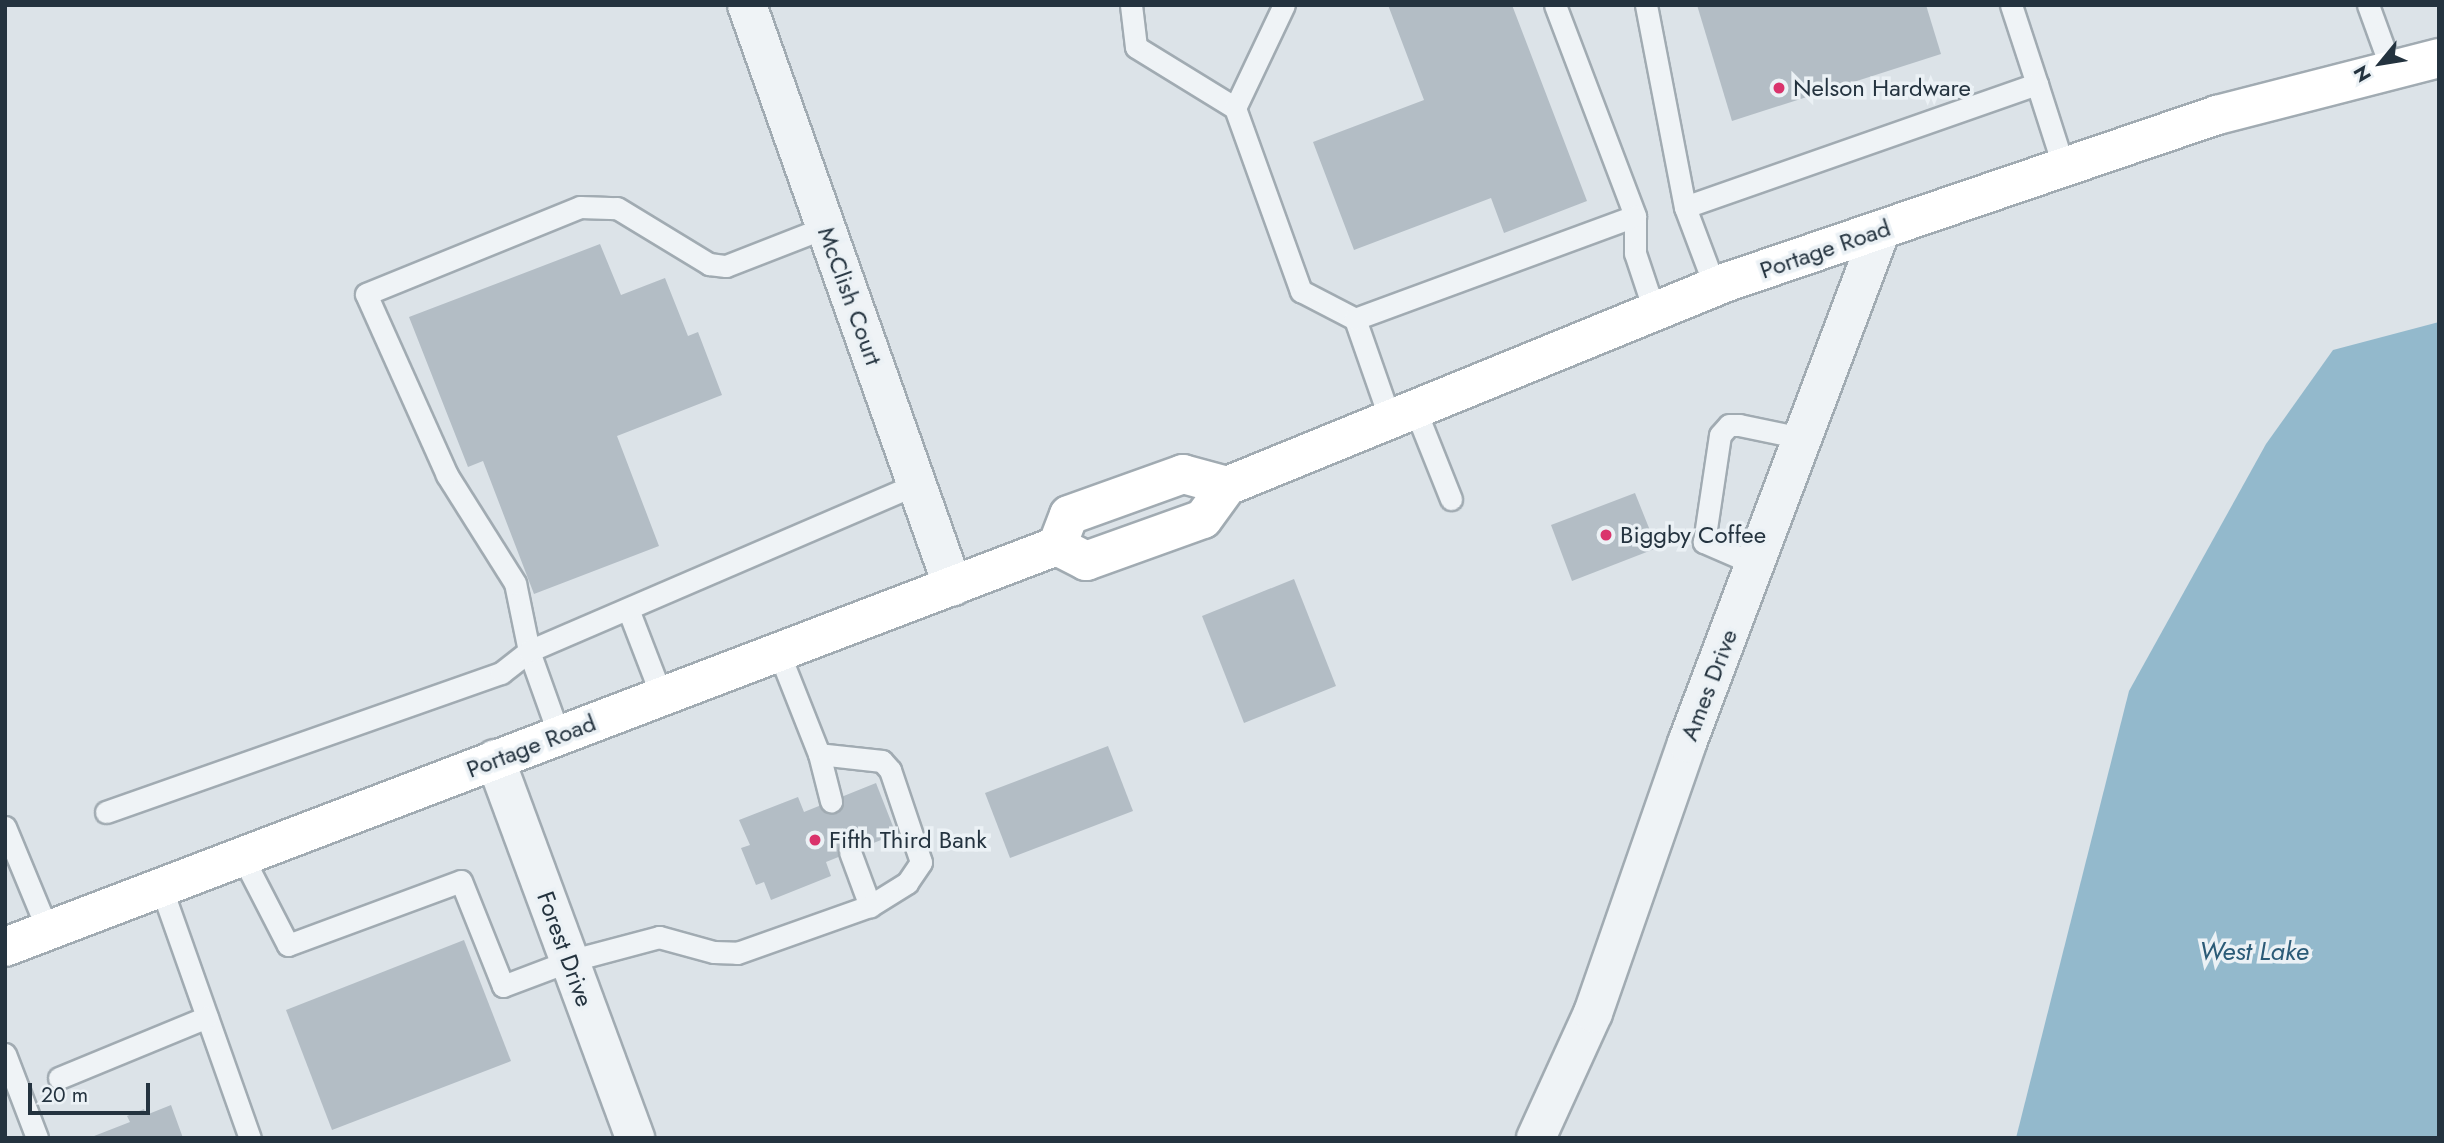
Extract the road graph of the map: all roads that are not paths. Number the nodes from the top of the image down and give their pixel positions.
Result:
1 (747, 5) edge
2 (1131, 5) edge
3 (1284, 5) edge
4 (1555, 5) edge
5 (1646, 5) edge
6 (2011, 5) edge
7 (2368, 5) edge
8 (2439, 58) edge
9 (2392, 71) junction
10 (2037, 84) junction
11 (1235, 108) junction
12 (2064, 168) junction
13 (1685, 207) junction
14 (1635, 216) junction
15 (825, 227) junction
16 (1881, 230) junction
17 (1715, 287) junction
18 (1654, 310) junction
19 (1354, 319) junction
20 (1403, 414) junction
21 (1802, 438) junction
22 (917, 484) junction
23 (1451, 499) dead end
24 (1755, 564) junction
25 (953, 587) junction
26 (628, 608) junction
27 (528, 651) junction
28 (779, 653) junction
29 (662, 697) junction
30 (559, 735) junction
31 (819, 754) junction
32 (495, 759) junction
33 (831, 801) dead end
34 (106, 812) dead end
35 (5, 827) edge
36 (850, 852) dead end
37 (242, 856) junction
38 (161, 887) junction
39 (870, 906) junction
40 (48, 931) junction
41 (5, 947) edge
42 (569, 961) junction
43 (207, 1017) junction
44 (5, 1054) edge
45 (59, 1078) dead end
46 (37, 1138) edge
47 (250, 1138) edge
48 (635, 1138) edge
49 (1536, 1138) edge

1 - 15 street, McClish Court
2 - 11 lane
3 - 11 lane
4 - 14 lane
5 - 13 lane
6 - 10 lane
7 - 9 lane
8 - 9 street, Portage Road
9 - 12 street, Portage Road
10 - 12 lane
10 - 13 lane
11 - 19 lane
12 - 16 street, Portage Road
13 - 17 lane
14 - 18 lane
14 - 19 lane
15 - 22 street, McClish Court
15 - 27 lane
16 - 17 street, Portage Road
16 - 21 street, Ames Drive
17 - 18 street, Portage Road
18 - 20 street, Portage Road
19 - 20 lane
20 - 23 lane
20 - 25 street, Portage Road
21 - 24 street, Ames Drive
21 - 24 lane
22 - 25 street, McClish Court
22 - 26 lane
24 - 49 street, Ames Drive
25 - 28 street, Portage Road
26 - 27 lane
26 - 29 lane
27 - 30 lane
27 - 34 lane
28 - 29 street, Portage Road
28 - 31 lane
29 - 30 street, Portage Road
30 - 32 street, Portage Road
31 - 33 lane
31 - 39 lane
32 - 37 street, Portage Road
32 - 42 street, Forest Drive
35 - 40 lane
36 - 39 lane
37 - 38 street, Portage Road
37 - 42 lane
38 - 40 street, Portage Road
38 - 43 lane
39 - 42 lane
40 - 41 street, Portage Road
42 - 48 street, Forest Drive
43 - 45 lane
43 - 47 lane
44 - 46 lane

